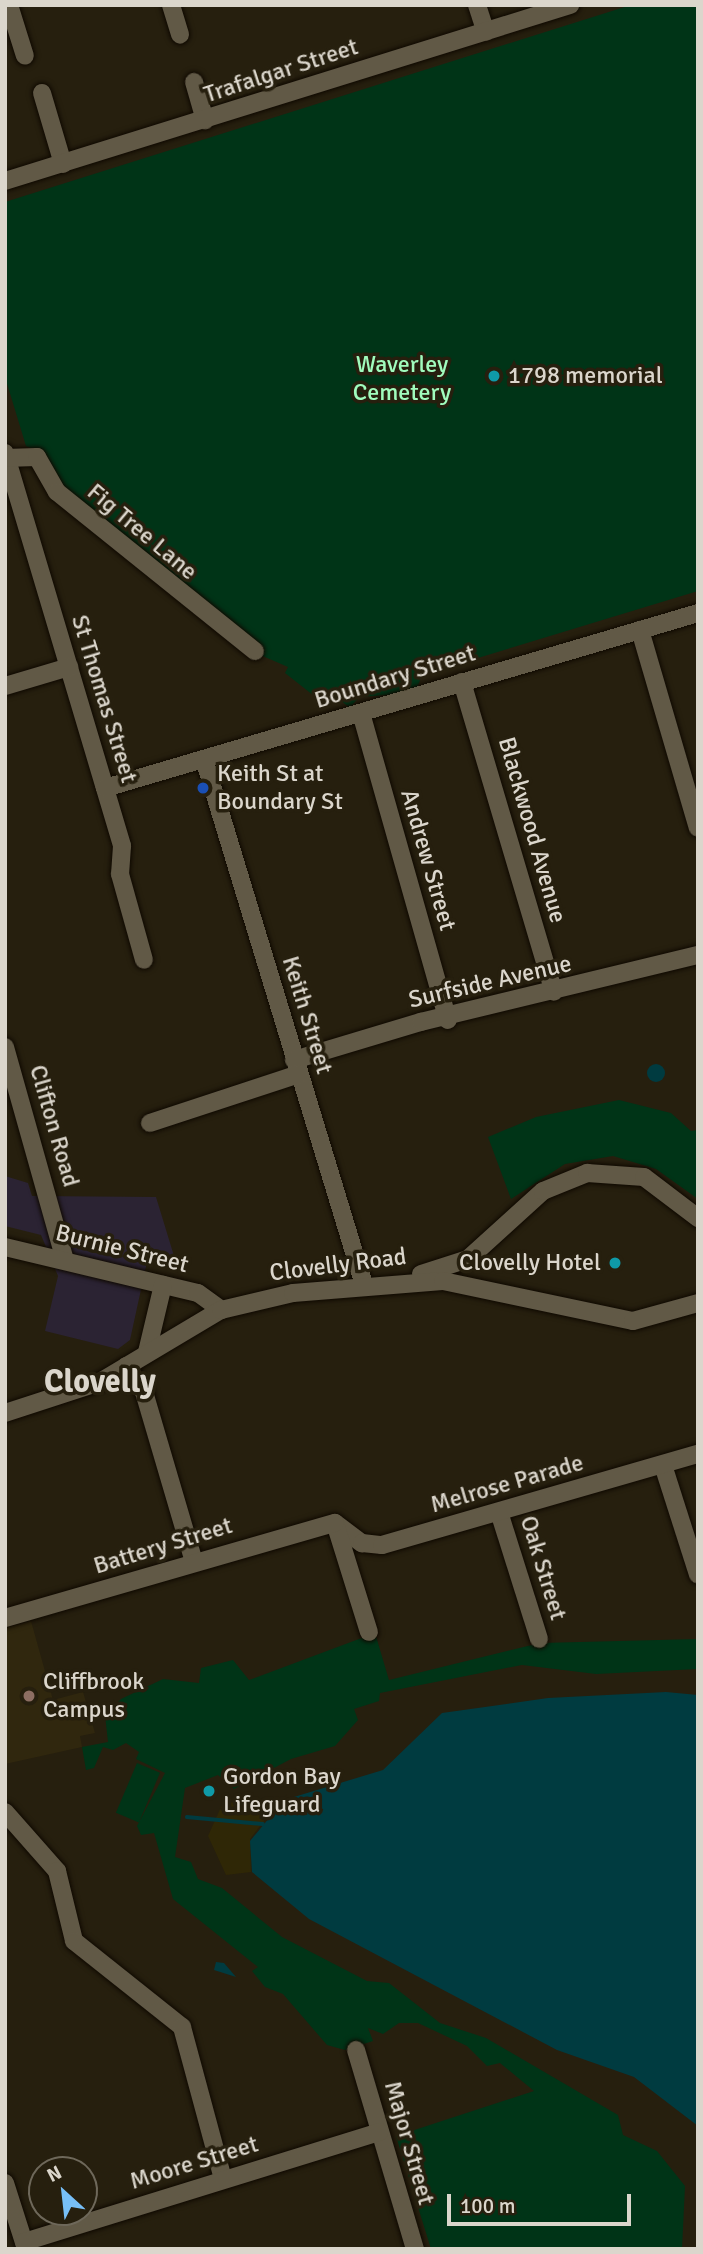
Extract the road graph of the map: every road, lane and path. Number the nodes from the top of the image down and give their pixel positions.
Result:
1 (9, 5) edge
2 (171, 5) edge
3 (477, 5) edge
4 (570, 5) edge
5 (486, 32) junction
6 (180, 35) dead end
7 (25, 56) dead end
8 (194, 82) dead end
9 (42, 93) dead end
10 (205, 120) junction
11 (63, 164) junction
12 (5, 181) edge
13 (6, 456) edge
14 (698, 613) edge
15 (640, 630) junction
16 (255, 651) dead end
17 (69, 667) junction
18 (462, 682) junction
19 (5, 686) edge
20 (361, 713) junction
21 (204, 759) junction
22 (105, 788) junction
23 (698, 828) edge
24 (698, 955) edge
25 (144, 960) dead end
26 (554, 992) junction
27 (448, 1020) junction
28 (5, 1047) edge
29 (297, 1067) junction
30 (150, 1123) dead end
31 (698, 1218) edge
32 (5, 1247) edge
33 (480, 1252) junction
34 (65, 1260) junction
35 (405, 1279) junction
36 (364, 1284) junction
37 (163, 1285) junction
38 (503, 1292) junction
39 (698, 1303) edge
40 (221, 1310) junction
41 (147, 1352) junction
42 (125, 1366) junction
43 (5, 1413) edge
44 (698, 1454) edge
45 (663, 1465) junction
46 (499, 1512) junction
47 (335, 1523) junction
48 (194, 1562) junction
49 (698, 1575) edge
50 (5, 1618) edge
51 (369, 1632) dead end
52 (539, 1639) dead end
53 (5, 1812) edge
54 (356, 2050) dead end
55 (379, 2132) junction
56 (223, 2179) junction
57 (7, 2193) edge
58 (25, 2246) edge
59 (415, 2249) edge

1 - 7 street
2 - 6 street
3 - 5 street
4 - 5 street, Trafalgar Street
5 - 10 street, Trafalgar Street
8 - 10 street
9 - 11 street
10 - 11 street, Trafalgar Street
11 - 12 street, Trafalgar Street
13 - 16 street, Fig Tree Lane
13 - 17 street, St Thomas Street
14 - 15 street, Boundary Street
15 - 18 street, Boundary Street
15 - 23 street
17 - 19 street
17 - 22 street, St Thomas Street
18 - 20 street, Boundary Street
18 - 26 street, Blackwood Avenue
20 - 21 street, Boundary Street
20 - 27 street, Andrew Street
21 - 22 street, Boundary Street
21 - 29 street, Keith Street
22 - 25 street, St Thomas Street
24 - 26 street, Surfside Avenue
26 - 27 street, Surfside Avenue
27 - 29 street, Surfside Avenue
28 - 34 street, Clifton Road
29 - 30 street, Surfside Avenue
29 - 36 street, Keith Street
31 - 33 street
32 - 34 street, Burnie Street
33 - 35 street
33 - 38 street
34 - 37 street, Burnie Street
35 - 36 street, Clovelly Road
35 - 38 street, Clovelly Road
36 - 40 street, Clovelly Road
37 - 40 street, Burnie Street
37 - 41 street
38 - 39 street, Clovelly Road
40 - 41 street, Clovelly Road
41 - 42 street, Clovelly Road
42 - 43 street, Clovelly Road
42 - 48 street
44 - 45 street, Melrose Parade
45 - 46 street, Melrose Parade
45 - 49 street
46 - 47 street, Melrose Parade
46 - 52 street, Oak Street
47 - 48 street, Battery Street
47 - 51 street
48 - 50 street, Battery Street
53 - 56 street
54 - 55 street, Major Street
55 - 56 street, Moore Street
55 - 59 street, Major Street
56 - 58 street, Moore Street
57 - 58 street

